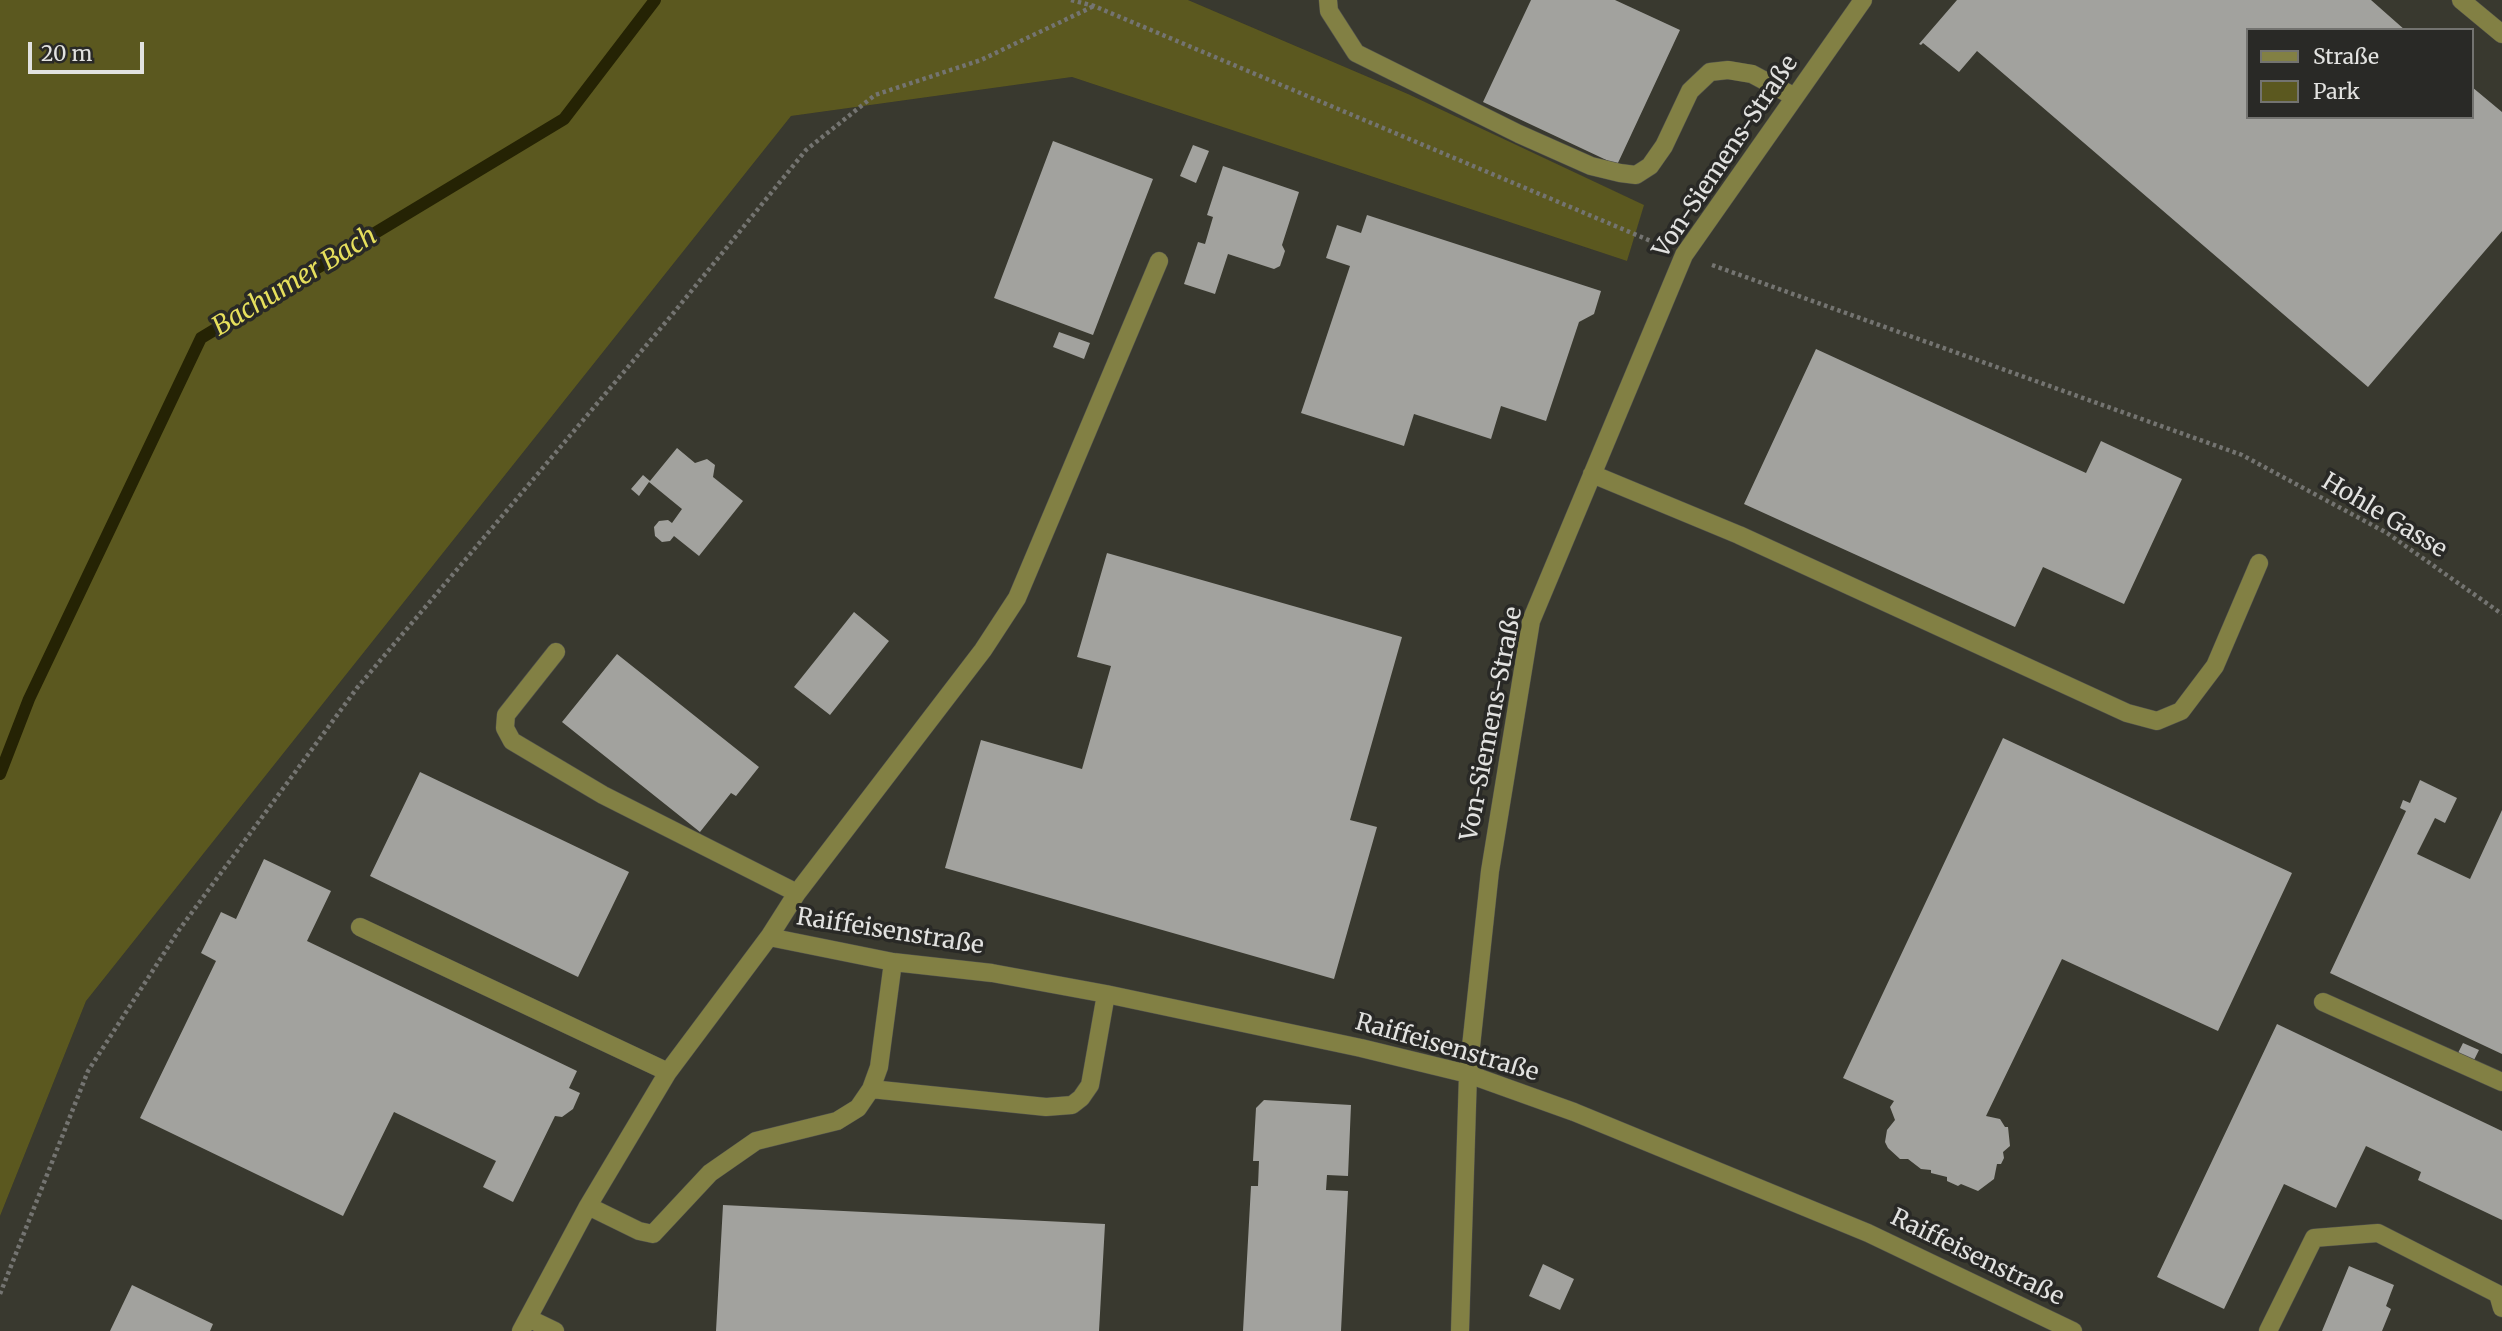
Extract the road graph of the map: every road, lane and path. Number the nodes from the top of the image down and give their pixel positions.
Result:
1 (1071, 0) edge
2 (1328, 0) edge
3 (1863, 0) edge
4 (2461, 0) edge
5 (1093, 3) edge
6 (2502, 34) edge
7 (1795, 97) junction
8 (1159, 261) dead end
9 (2242, 455) dead end
10 (1592, 474) junction
11 (2259, 563) dead end
12 (2502, 614) edge
13 (556, 652) dead end
14 (797, 893) junction
15 (360, 927) dead end
16 (769, 937) junction
17 (893, 962) junction
18 (1106, 994) junction
19 (2323, 1002) dead end
20 (668, 1072) junction
21 (1468, 1074) junction
22 (2502, 1082) edge
23 (871, 1088) junction
24 (588, 1206) junction
25 (0, 1294) edge
26 (2502, 1308) edge
27 (525, 1324) edge
28 (555, 1331) edge
29 (1460, 1331) edge
30 (2073, 1331) edge
31 (2268, 1331) edge

1 - 5 path
2 - 7 street
3 - 7 street, Von-Siemens-Straße
4 - 6 street
5 - 25 path
7 - 10 street, Von-Siemens-Straße
8 - 14 street, Raiffeisenstraße
9 - 12 path, Hohle Gasse
10 - 11 street
10 - 21 street, Von-Siemens-Straße
13 - 14 street
14 - 16 street, Raiffeisenstraße
15 - 20 street
16 - 17 street, Raiffeisenstraße
16 - 20 street, Raiffeisenstraße
17 - 18 street, Raiffeisenstraße
17 - 23 street
18 - 21 street, Raiffeisenstraße
18 - 23 street
19 - 22 street
20 - 24 street, Raiffeisenstraße
21 - 29 street, Von-Siemens-Straße
21 - 30 street, Raiffeisenstraße
23 - 24 street
24 - 27 street, Raiffeisenstraße
26 - 31 street
27 - 28 street

